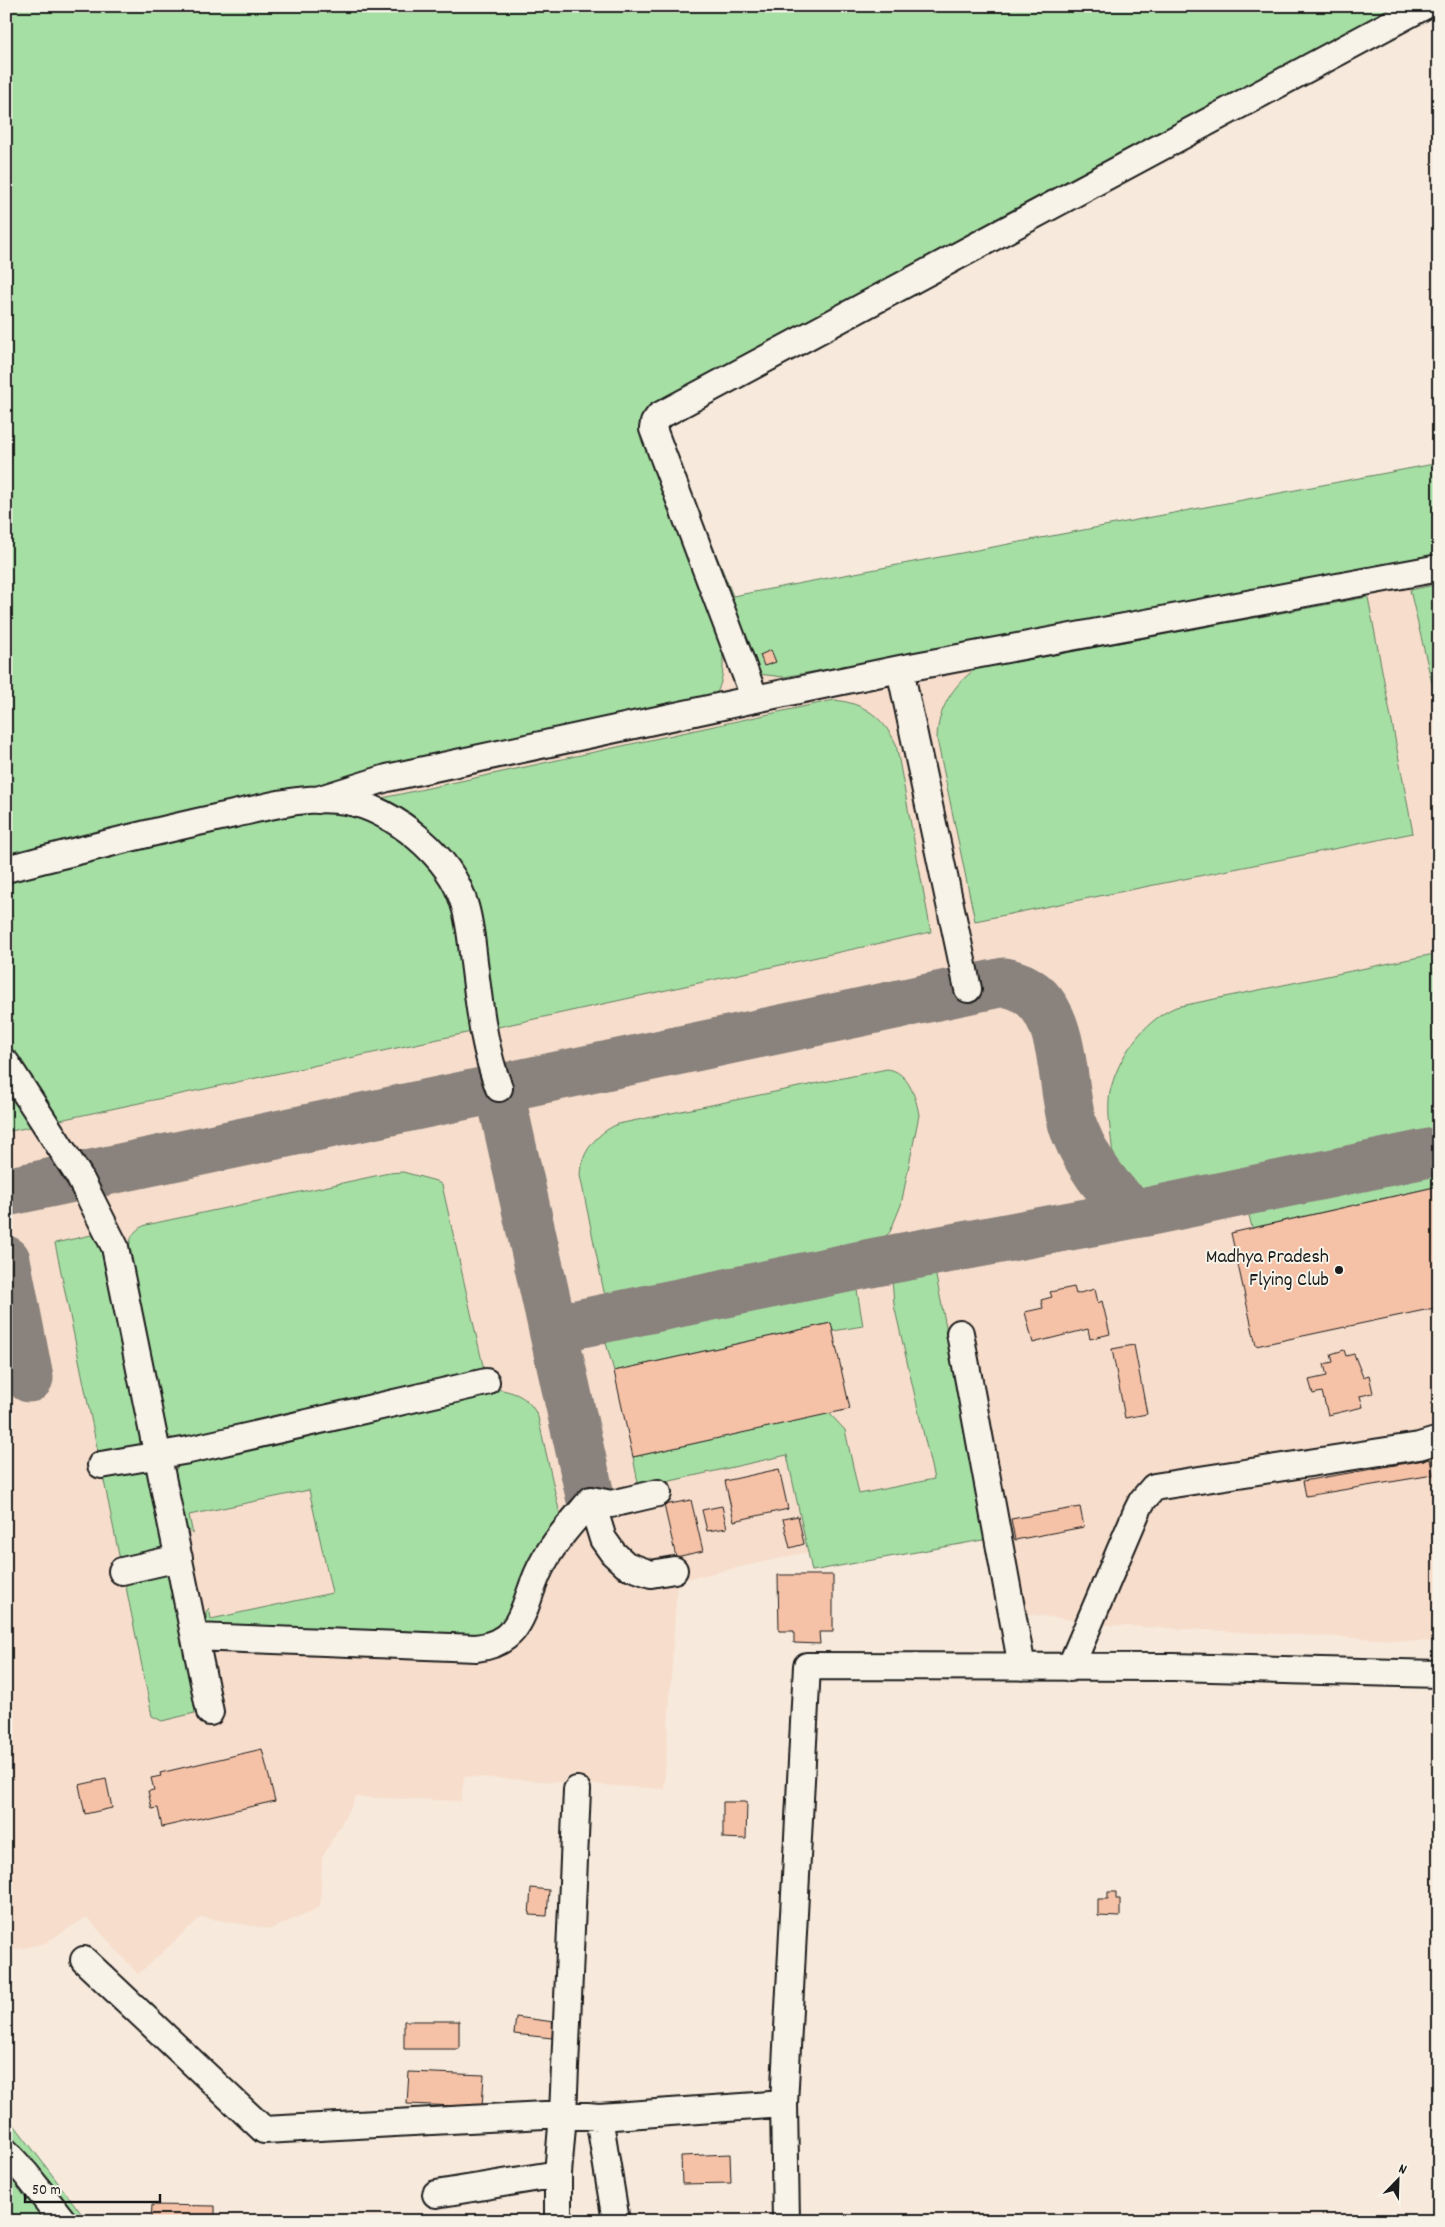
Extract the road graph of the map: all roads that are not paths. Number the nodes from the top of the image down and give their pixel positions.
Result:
1 (1424, 6) edge
2 (1439, 568) edge
3 (900, 669) junction
4 (755, 699) junction
5 (317, 800) junction
6 (6, 869) edge
7 (968, 989) dead end
8 (6, 1063) edge
9 (499, 1088) dead end
10 (960, 1333) dead end
11 (486, 1382) dead end
12 (1439, 1440) edge
13 (158, 1454) junction
14 (101, 1465) dead end
15 (658, 1493) dead end
16 (591, 1500) junction
17 (179, 1558) junction
18 (674, 1570) dead end
19 (122, 1571) dead end
20 (195, 1637) junction
21 (1022, 1667) junction
22 (1070, 1668) junction
23 (1439, 1674) edge
24 (210, 1712) dead end
25 (577, 1790) dead end
26 (84, 1960) dead end
27 (784, 2104) junction
28 (563, 2114) junction
29 (599, 2116) junction
30 (6, 2152) edge
31 (558, 2174) junction
32 (436, 2194) dead end
33 (63, 2221) edge
34 (558, 2221) edge
35 (616, 2221) edge
36 (786, 2221) edge

1 - 4 street
2 - 3 street
3 - 4 street
3 - 7 street
4 - 5 street
5 - 6 street
5 - 9 street
8 - 13 street
10 - 21 street
11 - 13 street
12 - 22 street
13 - 14 street
13 - 17 street
15 - 16 street
16 - 18 street
16 - 20 street
17 - 19 street
17 - 20 street
20 - 24 street
21 - 22 street
21 - 27 street
22 - 23 street
25 - 28 street
26 - 28 street
27 - 29 street
27 - 36 street
28 - 29 street
28 - 31 street
29 - 35 street
30 - 33 street
31 - 32 street
31 - 34 street

